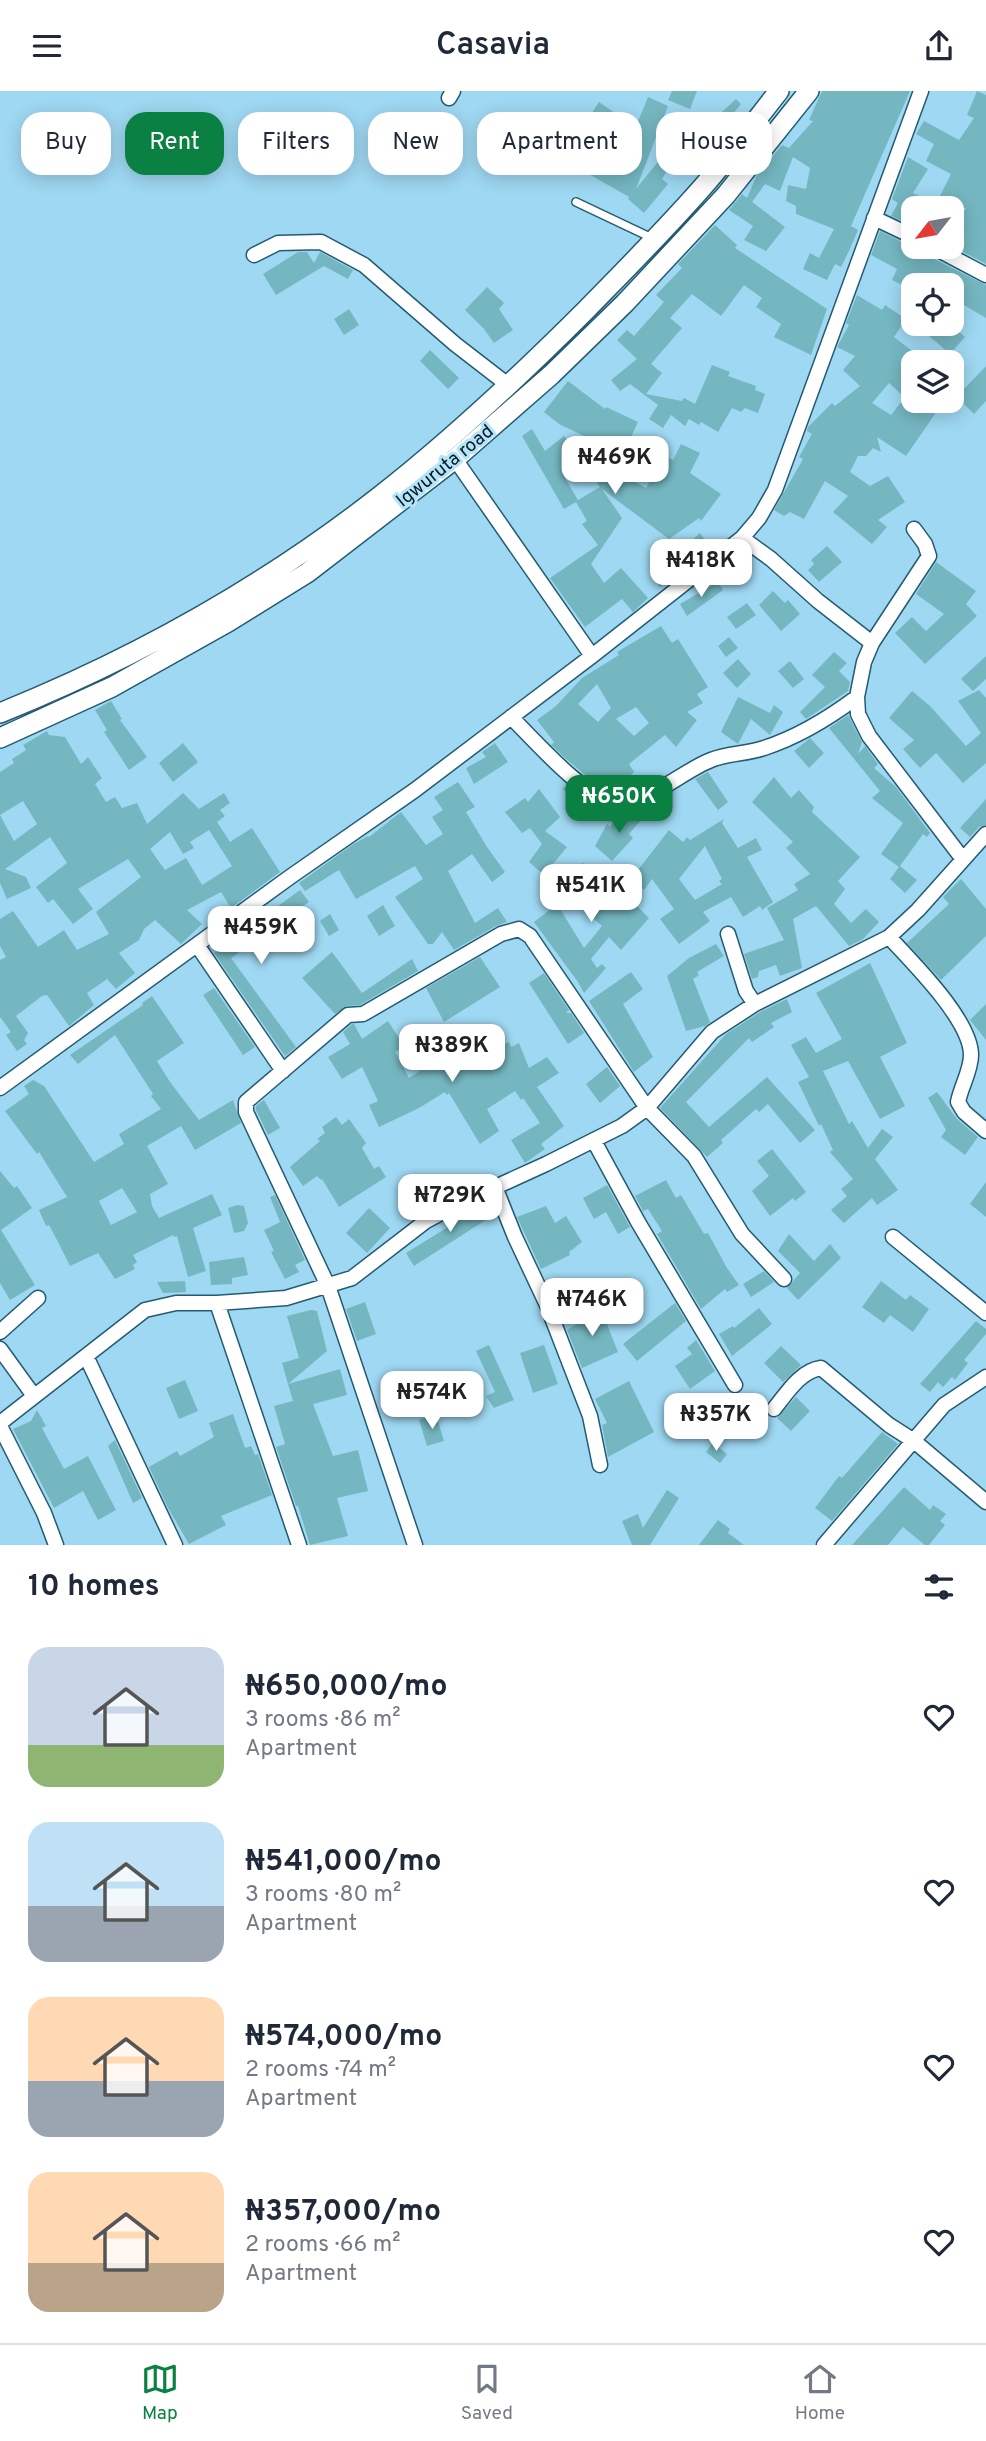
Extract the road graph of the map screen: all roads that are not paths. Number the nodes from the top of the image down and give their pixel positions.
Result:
1 (779, 91) edge
2 (809, 91) edge
3 (921, 91) edge
4 (576, 202) dead end
5 (874, 218) junction
6 (901, 231) edge
7 (656, 240) junction
8 (254, 255) dead end
9 (956, 259) edge
10 (986, 275) edge
11 (508, 385) junction
12 (455, 459) junction
13 (914, 529) dead end
14 (742, 538) junction
15 (872, 643) junction
16 (592, 656) junction
17 (858, 697) junction
18 (0, 713) edge
19 (511, 717) junction
20 (0, 738) edge
21 (986, 834) edge
22 (962, 858) junction
23 (728, 934) dead end
24 (889, 937) junction
25 (197, 945) junction
26 (755, 1004) junction
27 (283, 1071) junction
28 (0, 1088) edge
29 (647, 1108) junction
30 (986, 1131) edge
31 (593, 1141) junction
32 (495, 1187) junction
33 (893, 1237) dead end
34 (784, 1279) dead end
35 (328, 1286) junction
36 (38, 1298) dead end
37 (216, 1303) junction
38 (986, 1313) edge
39 (0, 1332) edge
40 (0, 1349) edge
41 (86, 1356) junction
42 (986, 1377) edge
43 (735, 1385) dead end
44 (34, 1396) junction
45 (774, 1409) dead end
46 (0, 1424) edge
47 (914, 1441) junction
48 (600, 1465) dead end
49 (986, 1502) edge
50 (56, 1545) edge
51 (174, 1545) edge
52 (299, 1545) edge
53 (415, 1545) edge
54 (824, 1545) edge

1 - 7 main road, Igwuruta road
2 - 12 main road, Igwuruta road
3 - 5 street
4 - 7 lane
5 - 6 street
5 - 14 street
7 - 11 main road, Igwuruta road
8 - 11 street
9 - 10 street
11 - 18 main road, Igwuruta road
12 - 16 street
12 - 20 main road, Igwuruta road
13 - 15 street
14 - 15 street
14 - 16 street
15 - 17 street
16 - 19 street
17 - 19 street
17 - 22 street
19 - 25 street
21 - 22 street
22 - 24 street
23 - 26 street
24 - 26 street
24 - 30 street
25 - 27 street
25 - 28 street
26 - 29 street
27 - 29 street
27 - 35 street
29 - 31 street
29 - 34 street
31 - 32 street
31 - 43 street
32 - 35 street
32 - 48 street
33 - 38 street
35 - 37 street
35 - 53 street
36 - 39 street
37 - 41 street
37 - 52 street
40 - 44 street
41 - 44 street
41 - 51 street
42 - 47 street
44 - 46 street
45 - 47 street
46 - 50 street
47 - 49 street
47 - 54 street

